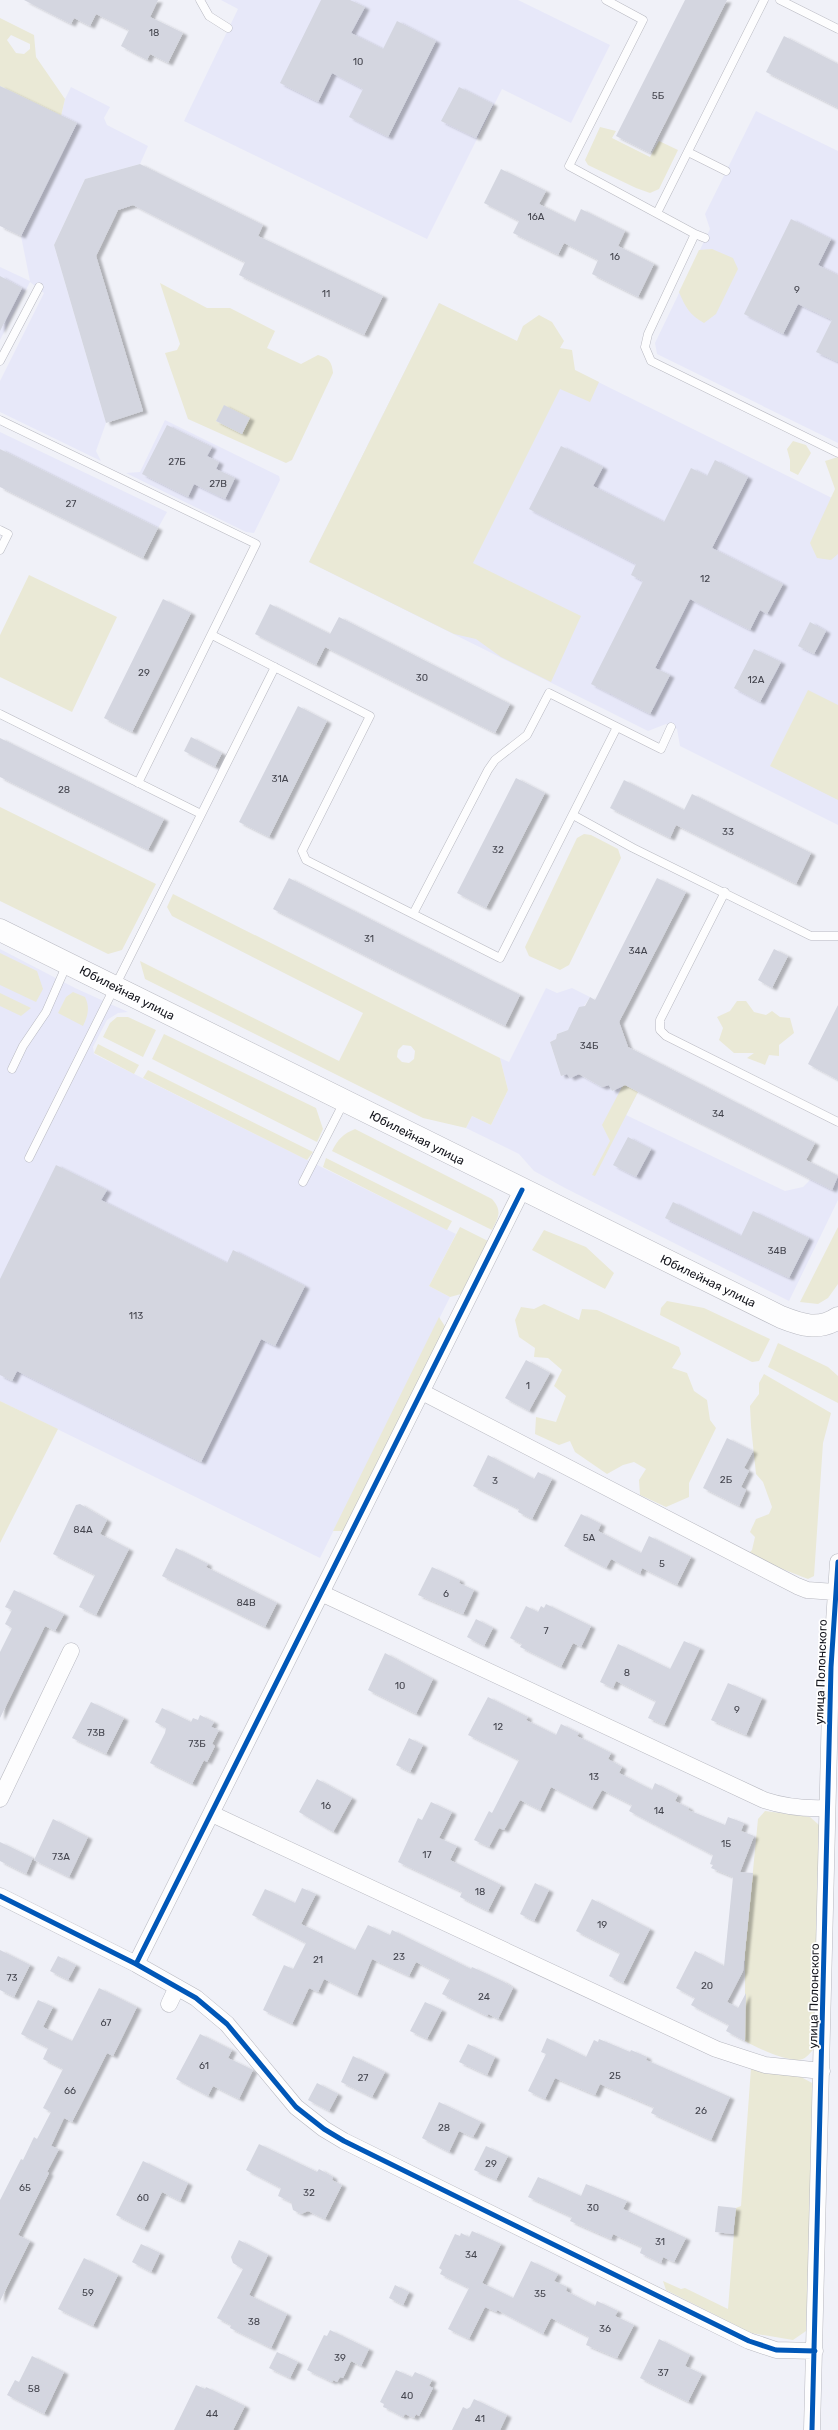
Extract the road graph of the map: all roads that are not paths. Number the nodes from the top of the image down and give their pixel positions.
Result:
1 (200, 0) edge
2 (606, 0) edge
3 (764, 0) edge
4 (780, 0) edge
5 (228, 28) dead end
6 (838, 29) edge
7 (688, 152) junction
8 (726, 171) dead end
9 (657, 213) junction
10 (696, 234) junction
11 (705, 238) dead end
12 (39, 287) dead end
13 (0, 361) edge
14 (0, 420) edge
15 (838, 453) edge
16 (0, 530) edge
17 (0, 550) edge
18 (212, 635) junction
19 (274, 667) junction
20 (0, 714) edge
21 (617, 727) junction
22 (672, 727) dead end
23 (138, 783) junction
24 (201, 814) junction
25 (573, 815) junction
26 (725, 892) junction
27 (413, 914) junction
28 (0, 930) edge
29 (838, 936) edge
30 (67, 963) junction
31 (114, 986) junction
32 (12, 1069) dead end
33 (344, 1102) junction
34 (838, 1122) edge
35 (29, 1158) dead end
36 (303, 1182) dead end
37 (522, 1190) junction
38 (838, 1318) edge
39 (422, 1392) junction
40 (838, 1562) edge
41 (835, 1592) junction
42 (321, 1593) junction
43 (71, 1651) dead end
44 (0, 1799) edge
45 (827, 1808) junction
46 (212, 1814) junction
47 (0, 1896) edge
48 (136, 1964) junction
49 (177, 1987) junction
50 (168, 2004) dead end
51 (822, 2071) junction
52 (815, 2352) junction
53 (812, 2430) edge

1 - 5 lane
2 - 9 lane
3 - 7 lane
4 - 6 lane
7 - 8 lane
7 - 9 lane
9 - 10 lane
10 - 11 lane
10 - 15 lane
12 - 13 lane
14 - 18 lane
16 - 17 lane
18 - 19 lane
18 - 23 lane
19 - 24 lane
19 - 27 lane
20 - 23 lane
21 - 22 lane
21 - 25 lane
21 - 27 lane
23 - 24 lane
24 - 31 lane
25 - 26 lane
25 - 27 lane
26 - 29 lane
26 - 34 lane
28 - 30 main road, Юбилейная улица
30 - 31 main road, Юбилейная улица
30 - 32 lane
31 - 33 main road, Юбилейная улица
31 - 35 lane
33 - 36 lane
33 - 37 main road, Юбилейная улица
37 - 38 main road, Юбилейная улица
37 - 39 street
39 - 41 street
39 - 42 street
40 - 41 street, улица Полонского
41 - 45 street, улица Полонского
42 - 45 street
42 - 46 street
43 - 44 street
45 - 51 street, улица Полонского
46 - 48 street
46 - 51 street
47 - 48 street
48 - 49 street
49 - 50 street
49 - 52 street
51 - 52 street, улица Полонского
52 - 53 street, улица Полонского

